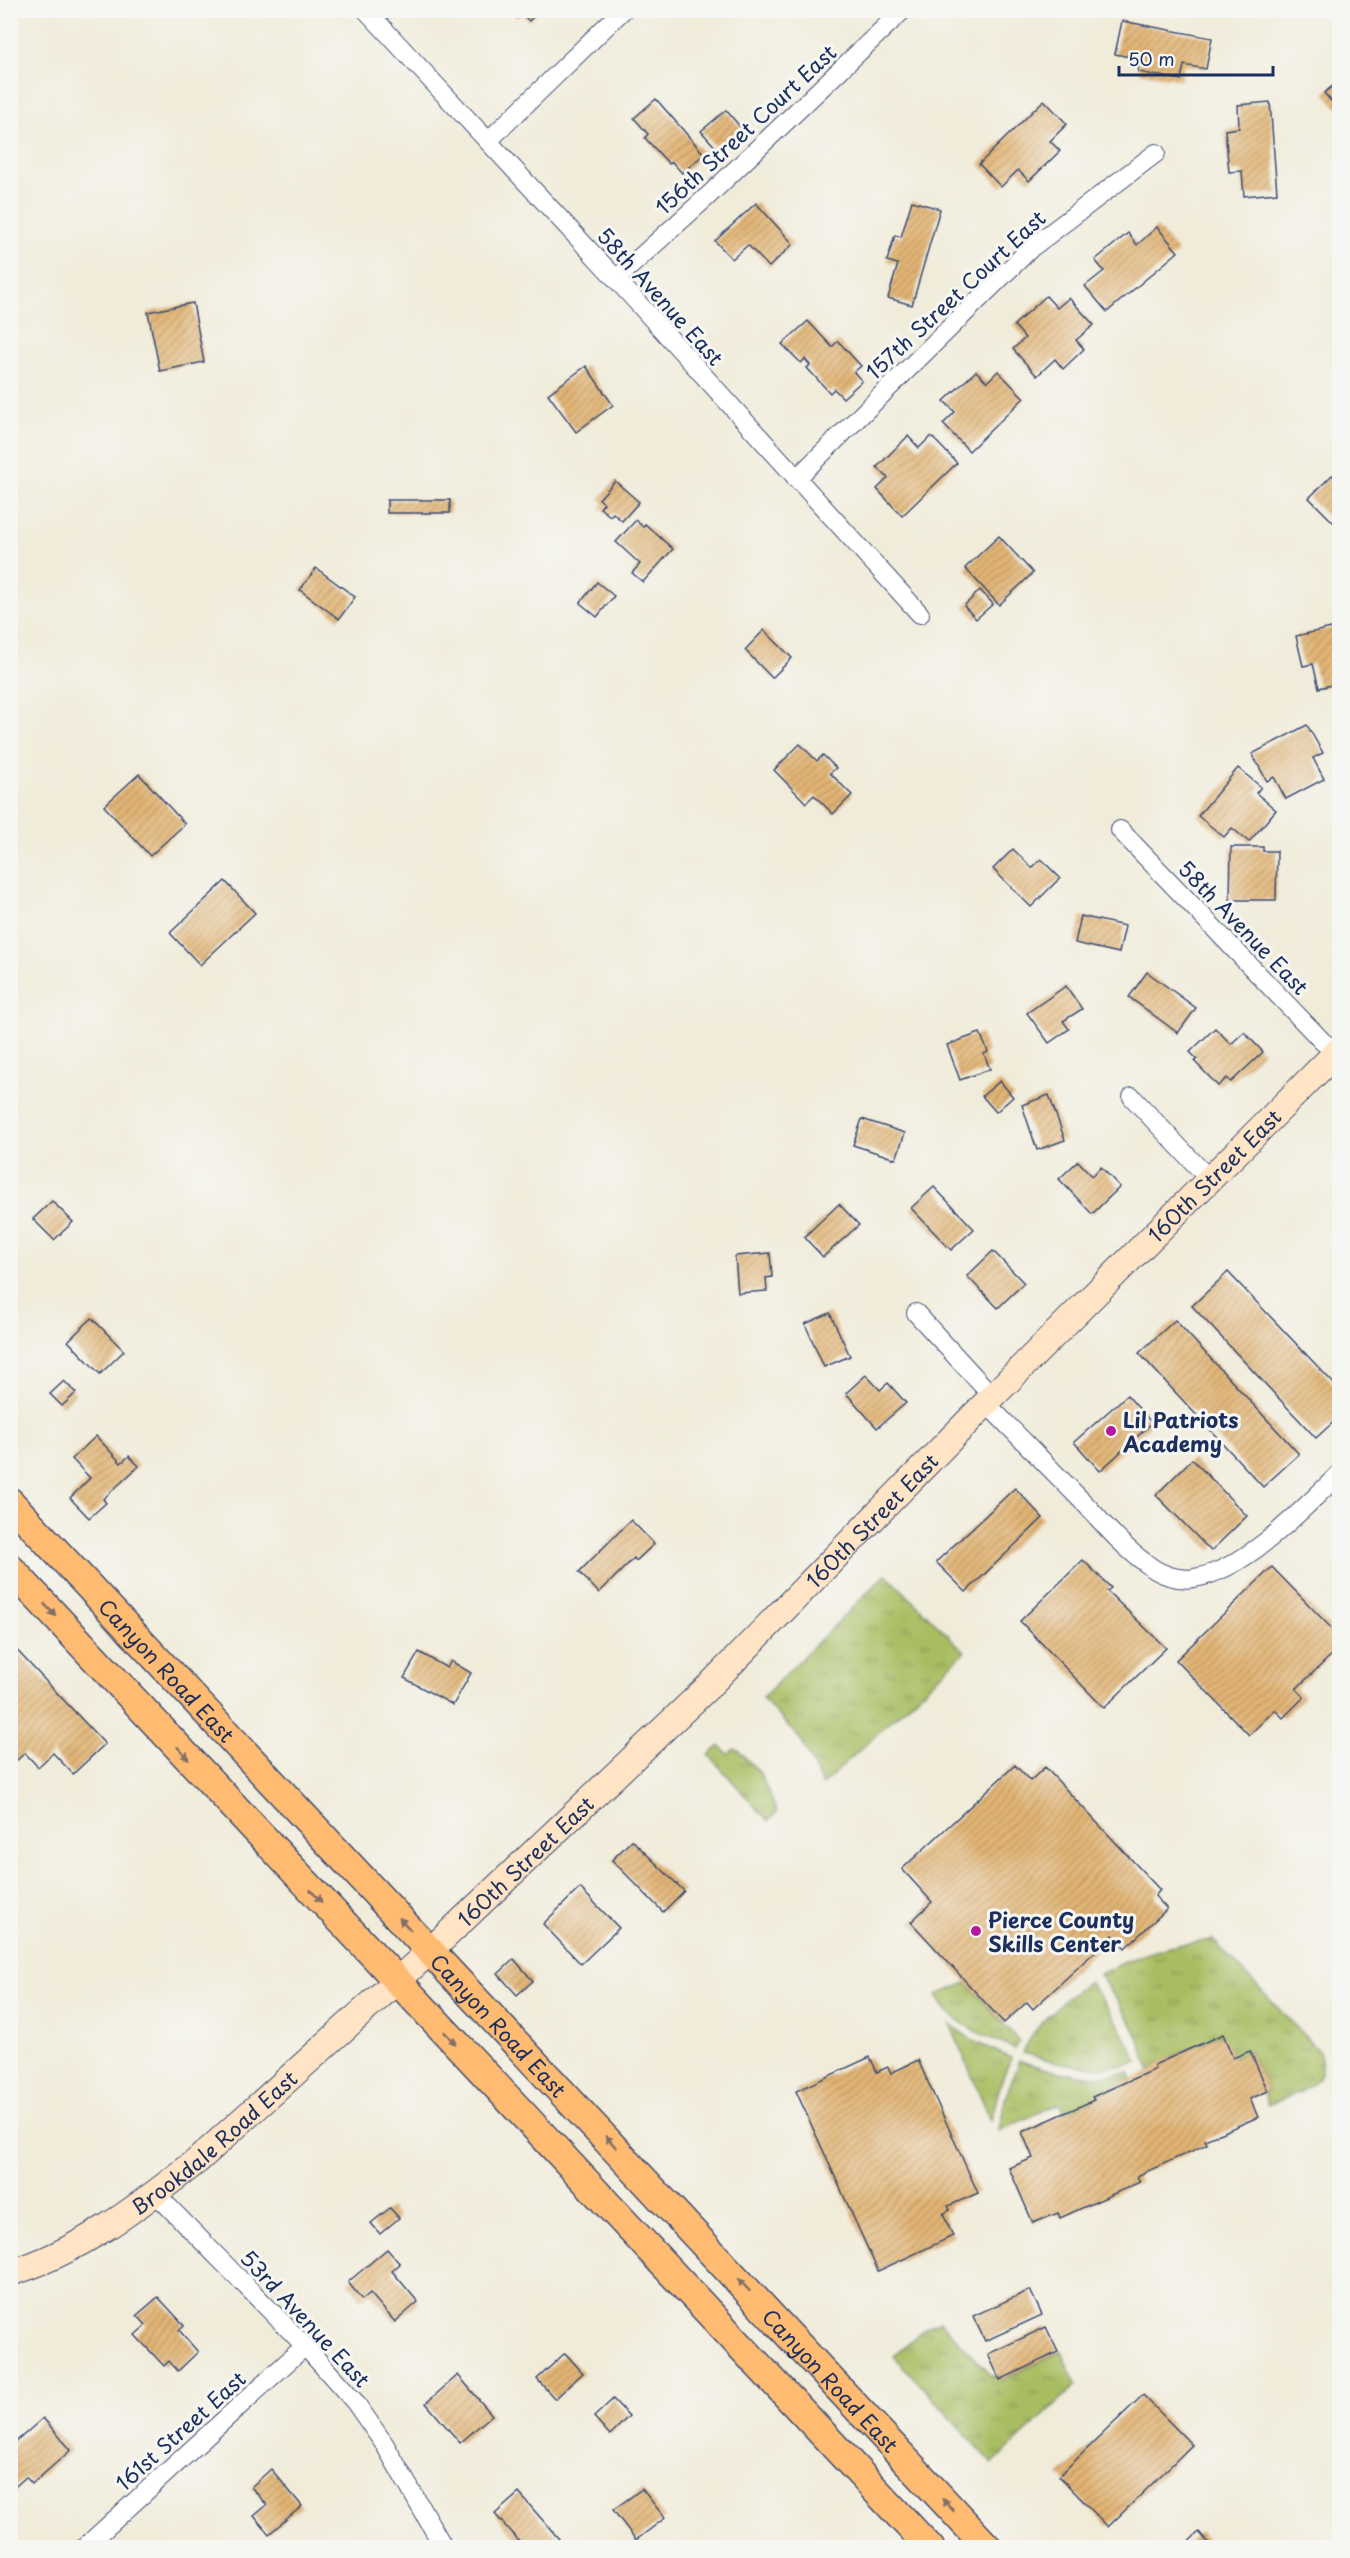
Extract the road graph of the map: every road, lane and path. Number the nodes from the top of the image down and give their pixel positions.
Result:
1 (366, 10) edge
2 (623, 10) edge
3 (903, 10) edge
4 (488, 141) junction
5 (1156, 153) dead end
6 (616, 279) junction
7 (796, 479) junction
8 (920, 614) dead end
9 (1120, 830) dead end
10 (1340, 1047) edge
11 (1131, 1097) dead end
12 (1210, 1179) junction
13 (916, 1314) dead end
14 (990, 1400) junction
15 (1340, 1473) edge
16 (10, 1502) edge
17 (10, 1568) edge
18 (430, 1951) junction
19 (396, 1982) junction
20 (155, 2193) junction
21 (10, 2273) edge
22 (305, 2346) junction
23 (84, 2547) edge
24 (444, 2547) edge
25 (930, 2547) edge
26 (988, 2547) edge

1 - 4 street, 58th Avenue East
2 - 4 street
3 - 6 street, 156th Street Court East
4 - 6 street, 58th Avenue East
5 - 7 street, 157th Street Court East
6 - 7 street, 58th Avenue East
7 - 8 street, 58th Avenue East
9 - 10 street, 58th Avenue East
10 - 12 main road, 160th Street East
11 - 12 street
12 - 14 main road, 160th Street East
13 - 14 street
14 - 15 street
14 - 18 main road, 160th Street East
18 -> 16 main road, Canyon Road East
17 -> 19 main road, Canyon Road East
18 - 19 main road, 160th Street East
26 -> 18 main road, Canyon Road East
19 - 20 main road, Brookdale Road East
19 -> 25 main road, Canyon Road East
20 - 21 main road, Brookdale Road East
20 - 22 street, 53rd Avenue East
22 - 23 street, 161st Street East
22 - 24 street, 53rd Avenue East

